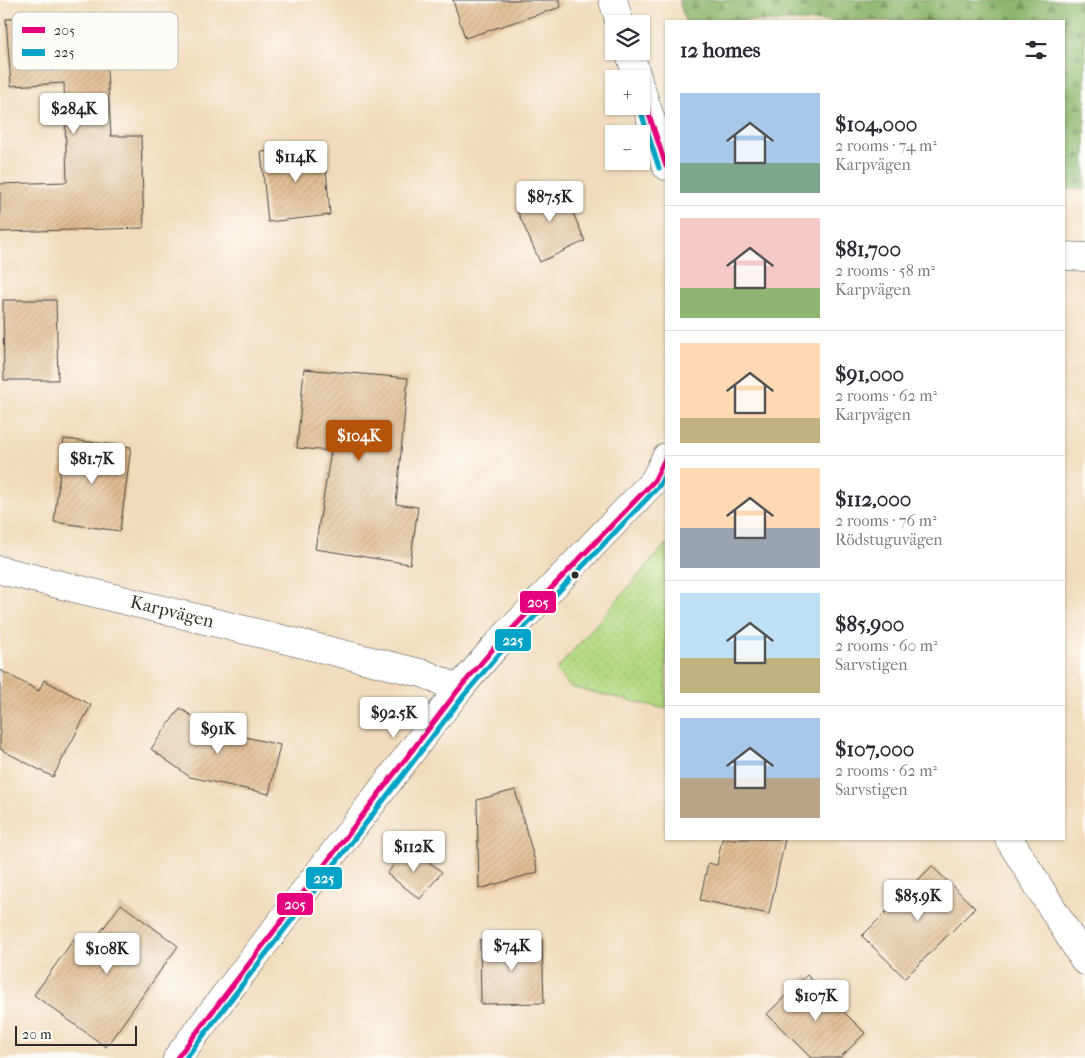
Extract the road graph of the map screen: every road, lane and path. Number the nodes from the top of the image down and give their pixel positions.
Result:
1 (613, 0) edge
2 (617, 15) edge
3 (649, 115) edge
4 (665, 163) edge
5 (1065, 256) edge
6 (1085, 257) edge
7 (665, 459) edge
8 (0, 570) edge
9 (459, 689) junction
10 (1010, 840) edge
11 (1085, 961) edge
12 (178, 1058) edge

1 - 2 street
3 - 4 street
5 - 6 street
7 - 9 street
8 - 9 street, Karpvägen
9 - 12 street
10 - 11 street

